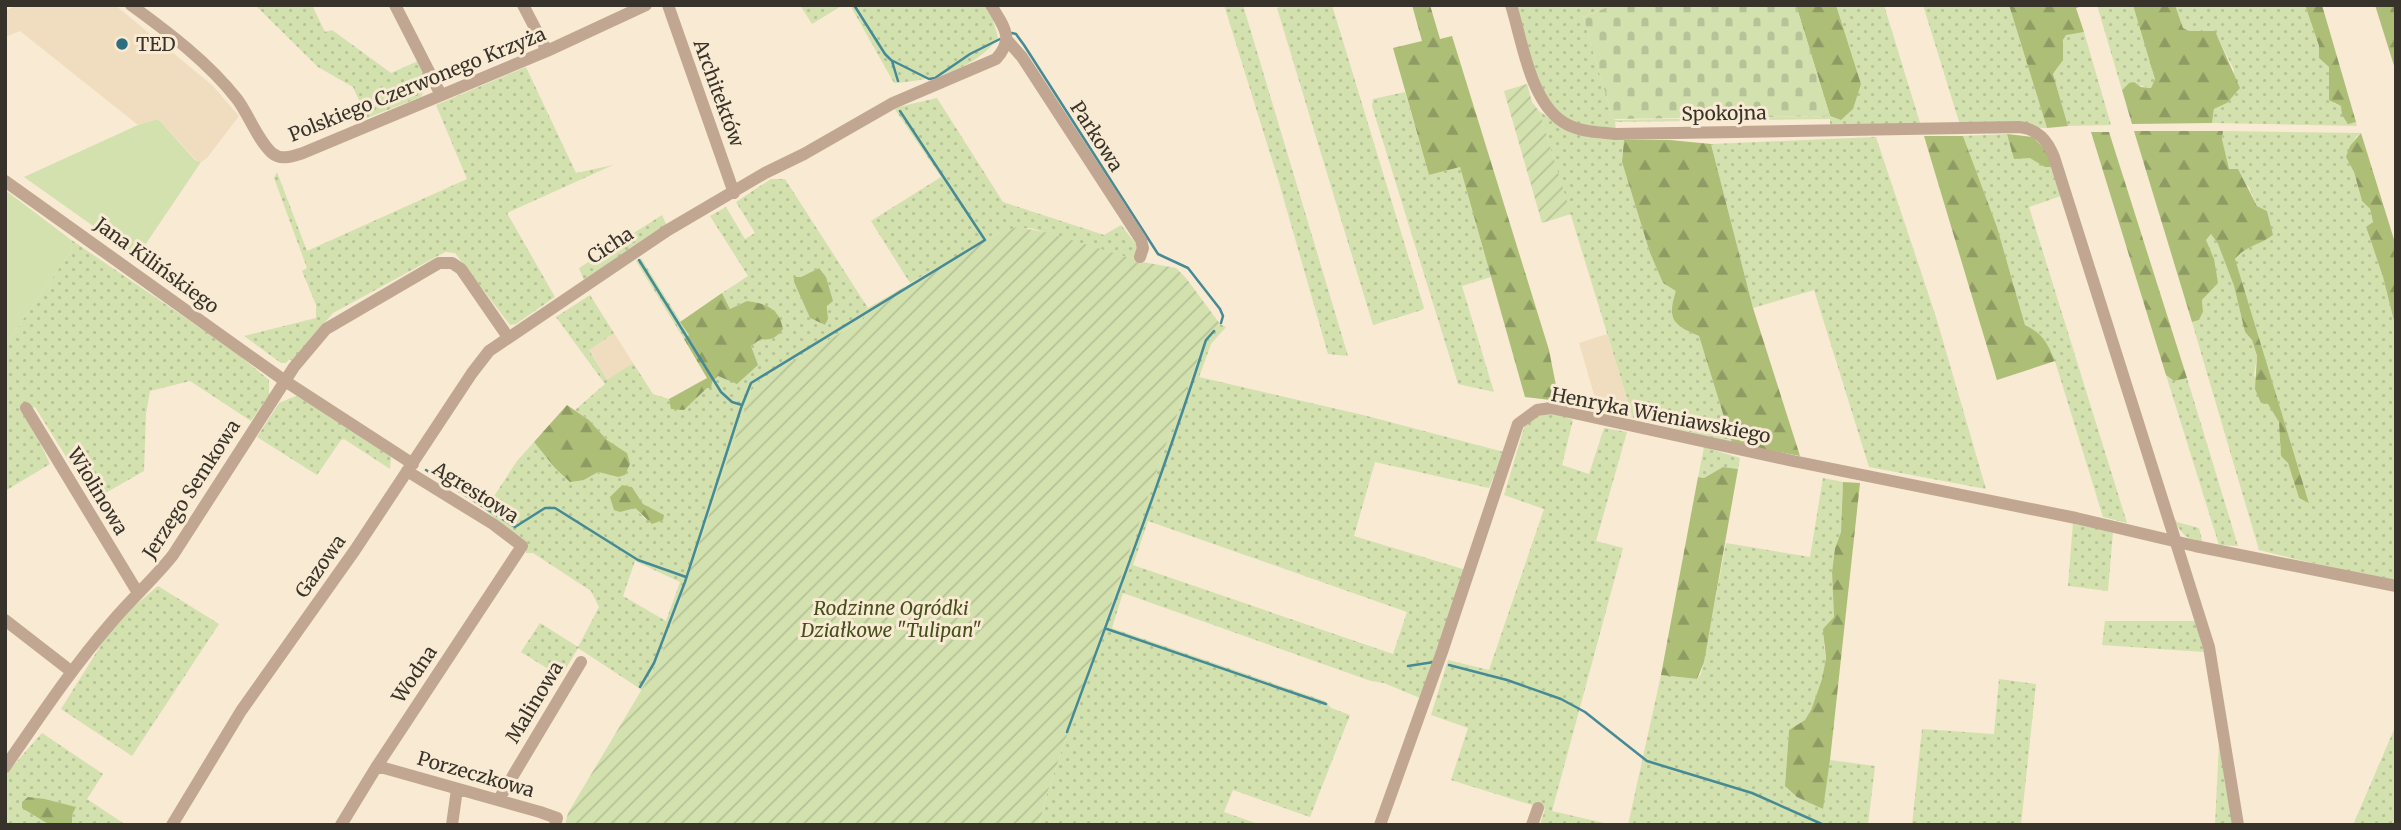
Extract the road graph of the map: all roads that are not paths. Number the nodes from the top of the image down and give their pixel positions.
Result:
1 (131, 5) edge
2 (395, 5) edge
3 (523, 5) edge
4 (646, 5) edge
5 (668, 5) edge
6 (991, 5) edge
7 (1511, 5) edge
8 (1005, 46) junction
9 (547, 51) junction
10 (441, 95) junction
11 (5, 181) edge
12 (734, 193) junction
13 (1140, 257) dead end
14 (508, 337) junction
15 (285, 381) junction
16 (26, 408) dead end
17 (410, 468) junction
18 (2175, 540) junction
19 (522, 547) joint
20 (2396, 586) edge
21 (138, 593) junction
22 (5, 620) edge
23 (582, 662) dead end
24 (72, 672) junction
25 (377, 766) junction
26 (5, 767) edge
27 (457, 789) junction
28 (499, 799) junction
29 (1538, 808) dead end
30 (172, 825) edge
31 (341, 825) edge
32 (452, 825) edge
33 (555, 825) edge
34 (1380, 825) edge
35 (1532, 825) edge
36 (2238, 825) edge

1 - 10 street, Polskiego Czerwonego Krzyża
2 - 10 street
3 - 9 street
4 - 9 street, Polskiego Czerwonego Krzyża
5 - 12 street, Architektów
6 - 8 street, Parkowa
7 - 18 street, Spokojna
8 - 12 street, Cicha
8 - 13 street, Parkowa
9 - 10 street, Polskiego Czerwonego Krzyża
11 - 15 street, Jana Kilińskiego
12 - 14 street, Cicha
14 - 15 street
14 - 17 street, Gazowa
15 - 17 street
15 - 21 street, Jerzego Semkowa
16 - 21 street, Wiolinowa
17 - 19 street, Agrestowa
17 - 30 street, Gazowa
18 - 20 street, Henryka Wieniawskiego
18 - 34 street, Henryka Wieniawskiego
18 - 36 street
19 - 25 street, Wodna
21 - 24 street, Jerzego Semkowa
22 - 24 street
23 - 28 street, Malinowa
24 - 26 street, Jerzego Semkowa
25 - 27 street, Porzeczkowa
25 - 31 street, Wodna
27 - 28 street, Porzeczkowa
27 - 32 street
28 - 33 street, Porzeczkowa
29 - 35 street

